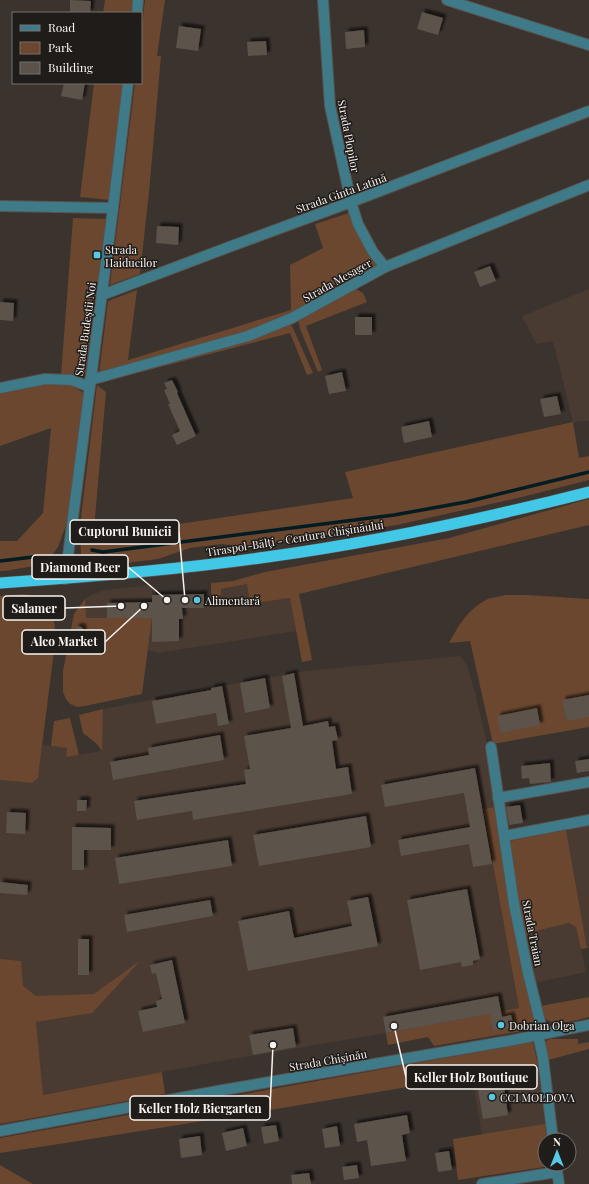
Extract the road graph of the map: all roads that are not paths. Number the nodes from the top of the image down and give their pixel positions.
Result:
1 (138, 0) edge
2 (323, 0) edge
3 (448, 0) edge
4 (137, 12) edge
5 (589, 45) edge
6 (128, 84) edge
7 (589, 111) edge
8 (589, 185) edge
9 (351, 202) junction
10 (0, 206) edge
11 (113, 208) junction
12 (385, 267) junction
13 (102, 295) junction
14 (90, 383) junction
15 (0, 388) edge
16 (589, 492) edge
17 (65, 579) junction
18 (0, 583) edge
19 (491, 747) dead end
20 (589, 782) edge
21 (498, 798) junction
22 (589, 820) edge
23 (504, 836) junction
24 (589, 1025) edge
25 (540, 1034) junction
26 (0, 1131) edge
27 (552, 1132) edge
28 (538, 1172) edge
29 (558, 1172) edge
30 (482, 1184) edge
31 (559, 1184) edge

1 - 4 street
2 - 9 street, Strada Plopilor
3 - 5 street
6 - 11 street, Strada Budeștii Noi
7 - 9 street, Strada Ginta Latină
8 - 12 street, Strada Mesager
9 - 12 street, Strada Plopilor
9 - 13 street, Strada Ginta Latină
10 - 11 street
11 - 13 street, Strada Budeștii Noi
12 - 14 street, Strada Mesager
13 - 14 street, Strada Budeștii Noi
14 - 15 street
14 - 17 street, Strada Budeștii Noi
16 - 17 highway, Tiraspol-Bălţi - Centura Chișinăului
17 - 18 highway, Tiraspol-Bălţi - Centura Chișinăului
19 - 21 street, Strada Traian
20 - 21 street
21 - 23 street, Strada Traian
22 - 23 street
23 - 25 street, Strada Traian
24 - 25 street, Strada Chișinău
25 - 26 street, Strada Chișinău
25 - 27 street, Strada Traian
28 - 30 street
29 - 31 street

